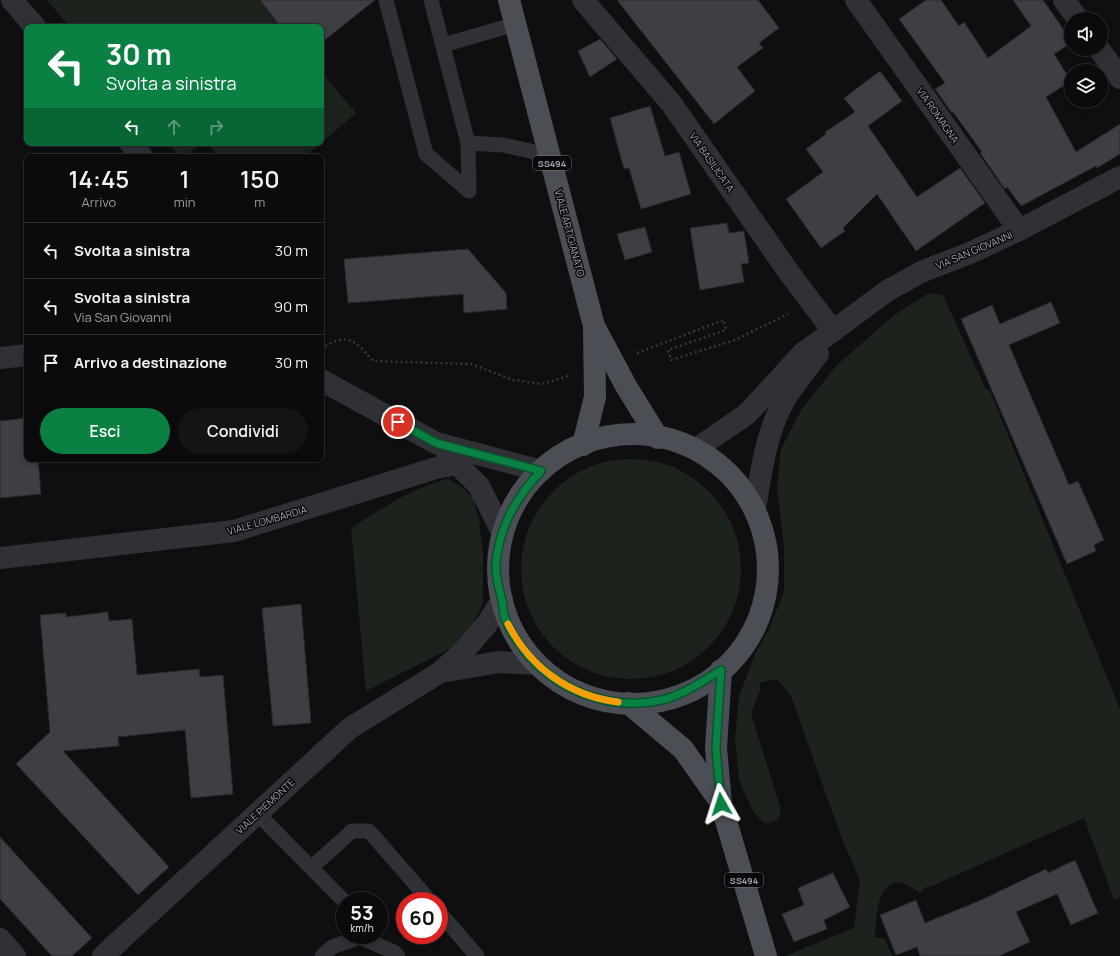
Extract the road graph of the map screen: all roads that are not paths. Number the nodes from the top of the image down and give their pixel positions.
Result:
1 (12, 0) edge
2 (386, 0) edge
3 (431, 0) edge
4 (509, 0) edge
5 (583, 0) edge
6 (856, 0) edge
7 (1064, 0) edge
8 (1073, 12) edge
9 (32, 24) edge
10 (516, 24) junction
11 (443, 45) junction
12 (1104, 56) edge
13 (1120, 78) edge
14 (468, 143) junction
15 (133, 146) edge
16 (139, 154) edge
17 (550, 154) junction
18 (1118, 183) edge
19 (1019, 230) junction
20 (594, 326) junction
21 (833, 331) junction
22 (24, 355) edge
23 (0, 358) edge
24 (324, 382) edge
25 (658, 438) junction
26 (436, 443) junction
27 (583, 445) junction
28 (696, 449) junction
29 (457, 464) junction
30 (541, 471) junction
31 (755, 509) junction
32 (502, 532) junction
33 (0, 558) edge
34 (502, 600) junction
35 (536, 664) junction
36 (721, 670) junction
37 (439, 673) junction
38 (628, 703) junction
39 (721, 804) junction
40 (257, 813) junction
41 (312, 868) junction
42 (422, 892) edge
43 (336, 893) edge
44 (448, 922) edge
45 (0, 939) edge
46 (340, 944) edge
47 (377, 944) edge
48 (14, 956) edge
49 (103, 956) edge
50 (322, 956) edge
51 (398, 956) edge
52 (477, 956) edge
53 (766, 956) edge

1 - 9 street
2 - 14 lane
3 - 11 lane
4 - 10 main road, VIALE ARTIGIANATO / SS494
5 - 21 street, VIA BASILICATA
6 - 19 street, VIA ROMAGNA
7 - 8 street
10 - 11 lane
10 - 17 main road, VIALE ARTIGIANATO / SS494
11 - 14 lane
12 - 13 street
14 - 17 lane
15 - 16 street
17 - 20 main road, VIALE ARTIGIANATO / SS494
18 - 19 street, VIA SAN GIOVANNI
19 - 21 street, VIA SAN GIOVANNI
20 - 25 main road, VIALE ARTIGIANATO / SS494
20 - 27 main road, VIALE ARTIGIANATO / SS494
21 - 28 street, VIA SAN GIOVANNI
21 - 31 street, VIA SAN GIOVANNI
22 - 23 street
24 - 26 street
25 - 27 main road
25 - 28 main road
26 - 29 street
26 - 30 street
27 - 30 main road
28 - 31 main road
29 - 32 street
29 - 33 street, VIALE LOMBARDIA
30 - 32 main road
31 - 36 main road
32 - 34 main road
34 - 35 main road
34 - 37 street, VIALE PIEMONTE
35 - 37 street, VIALE PIEMONTE
35 - 38 main road
36 - 38 main road
36 - 39 main road, SS494
37 - 40 street, VIALE PIEMONTE
38 - 39 main road, SS494
39 - 53 main road, SS494
40 - 41 lane
40 - 49 street, VIALE PIEMONTE
41 - 42 lane
41 - 43 lane
44 - 52 lane
45 - 48 street
46 - 50 lane
47 - 51 lane

